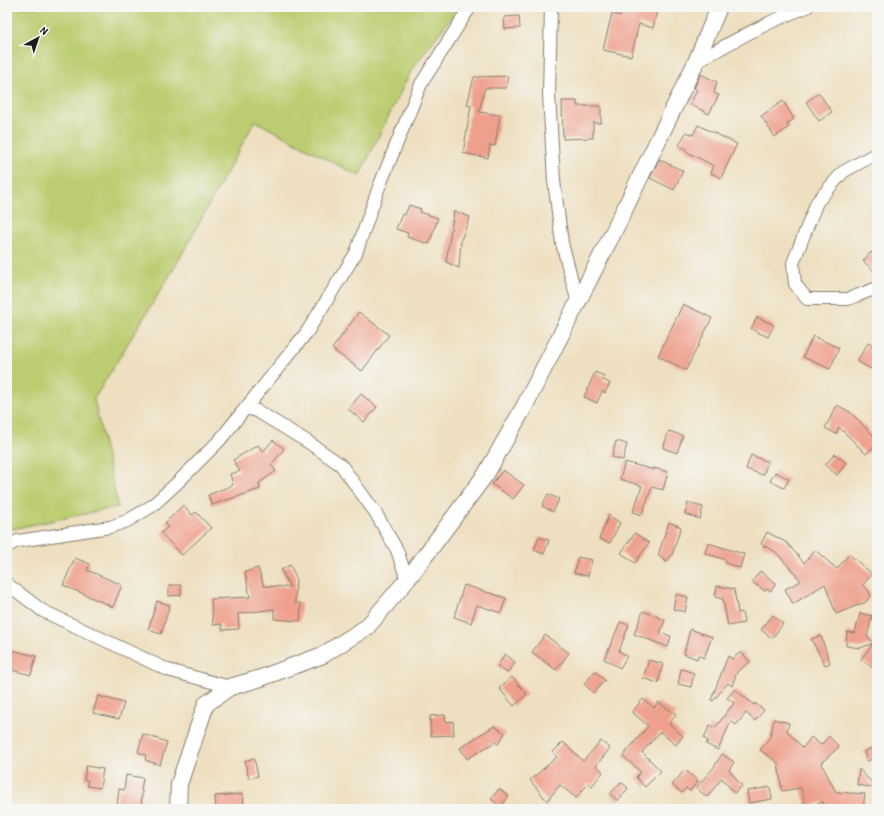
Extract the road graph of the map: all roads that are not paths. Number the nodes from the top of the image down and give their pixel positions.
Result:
1 (470, 7) edge
2 (551, 7) edge
3 (719, 7) edge
4 (807, 7) edge
5 (696, 62) junction
6 (877, 153) edge
7 (877, 288) edge
8 (578, 303) junction
9 (246, 408) junction
10 (7, 546) edge
11 (407, 580) junction
12 (7, 584) edge
13 (230, 687) junction
14 (178, 809) edge

1 - 9 street
2 - 8 street
3 - 5 street
4 - 5 street
5 - 8 street
6 - 7 street
8 - 11 street
9 - 10 street
9 - 11 street
11 - 13 street
12 - 13 street
13 - 14 street

